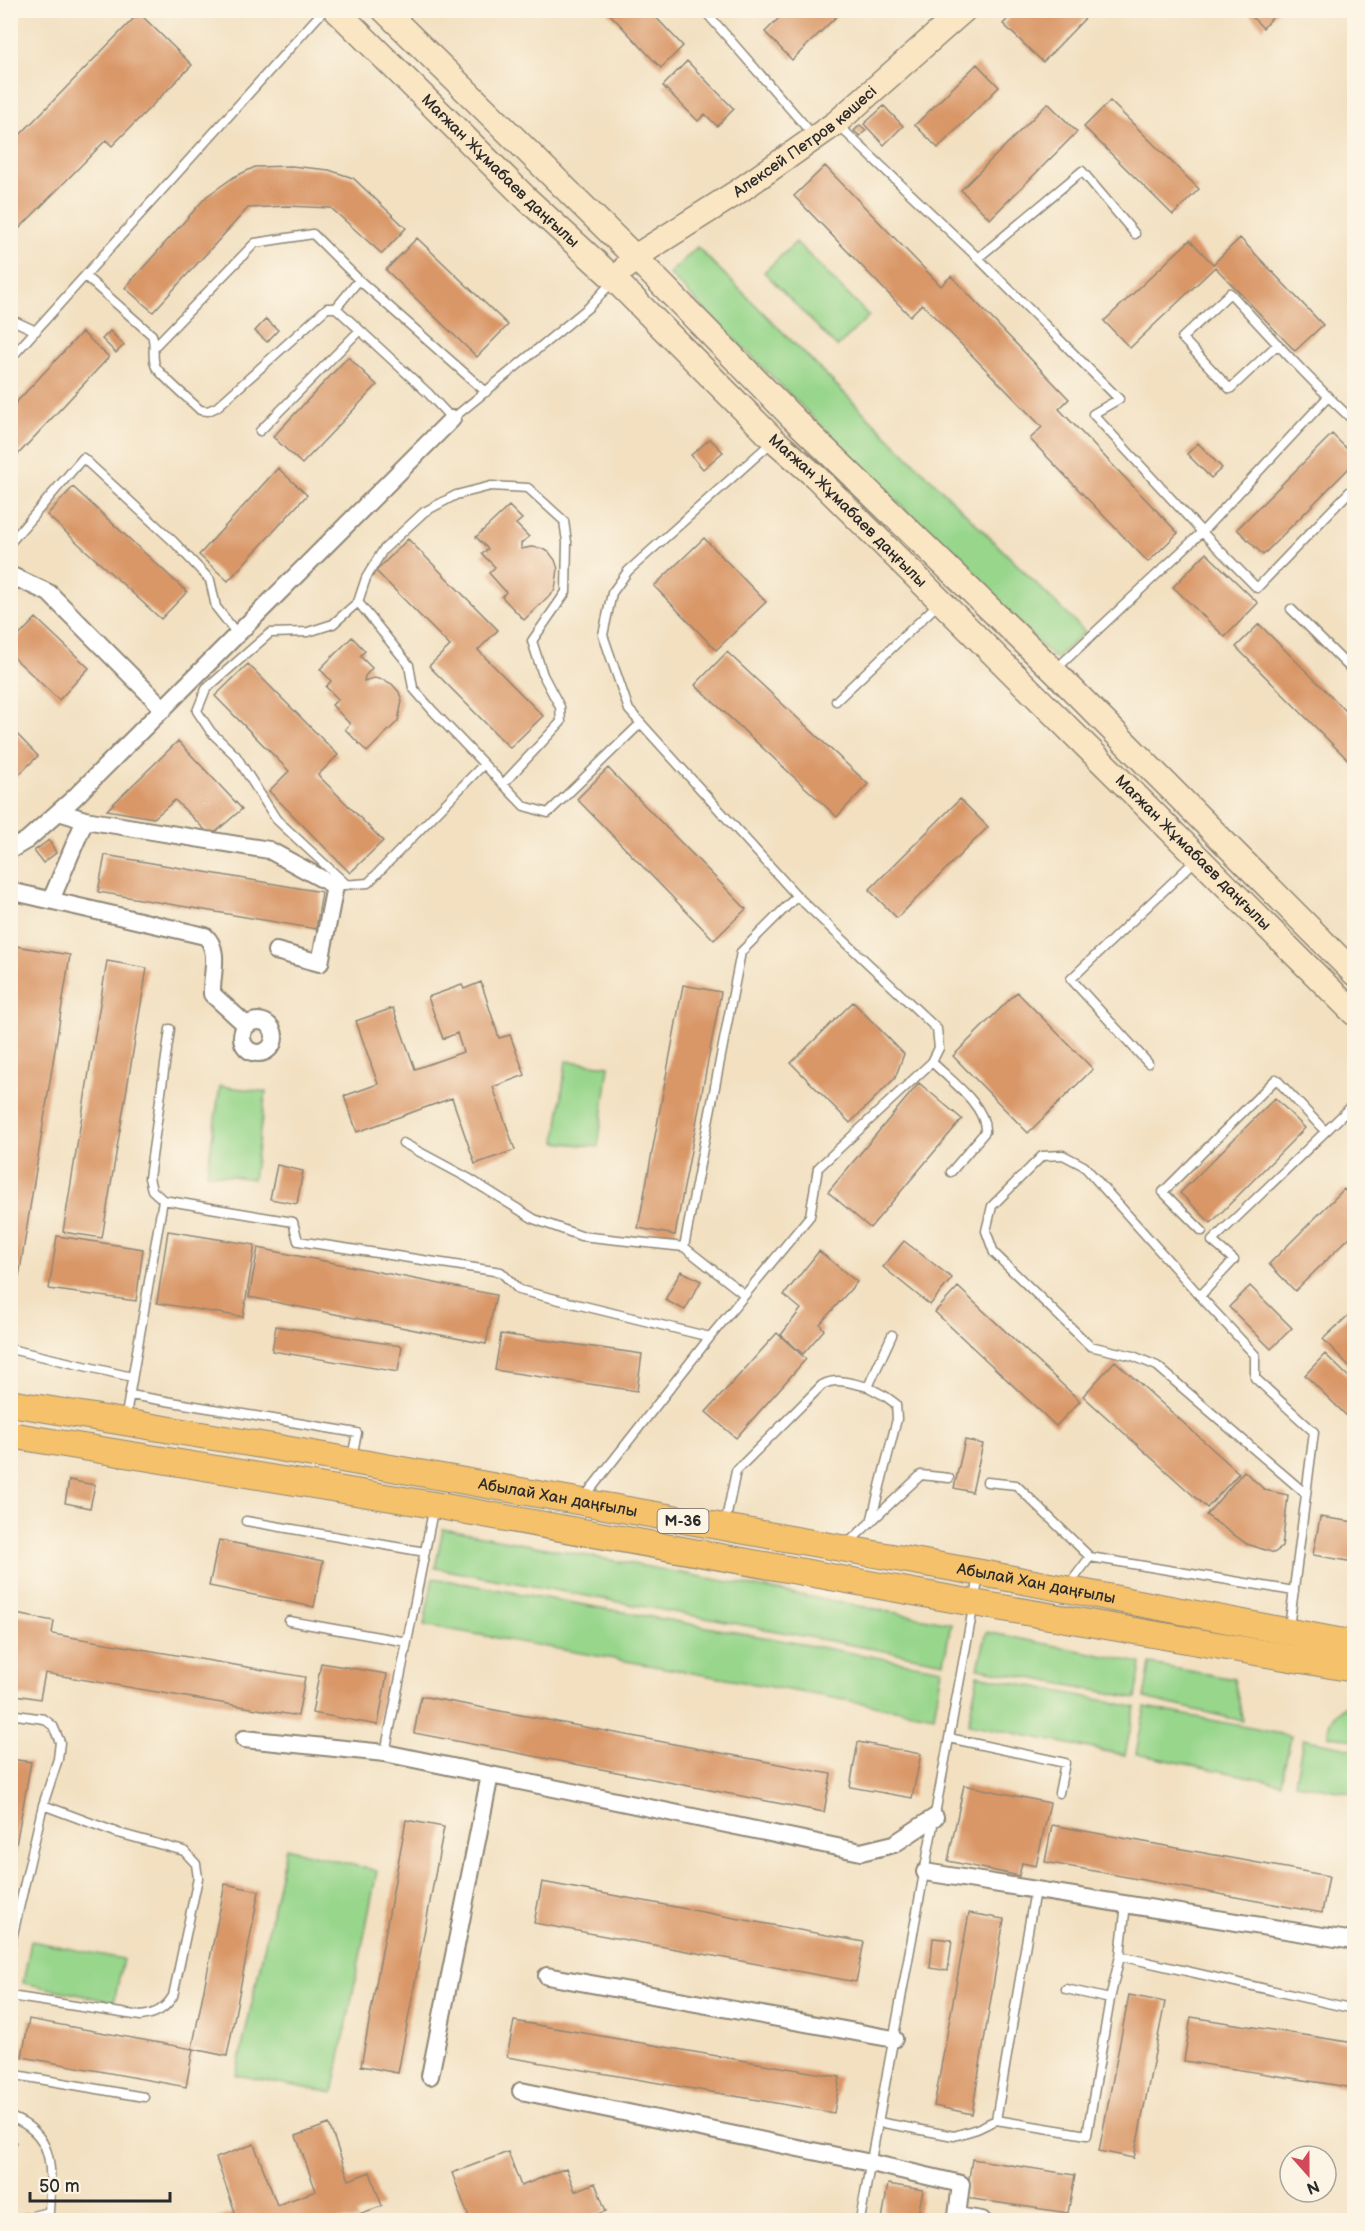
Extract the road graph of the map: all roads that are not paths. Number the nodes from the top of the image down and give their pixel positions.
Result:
1 (324, 10) edge
2 (336, 10) edge
3 (384, 10) edge
4 (704, 10) edge
5 (964, 10) edge
6 (836, 123) junction
7 (816, 137) junction
8 (1135, 234) dead end
9 (635, 257) junction
10 (978, 258) junction
11 (85, 276) junction
12 (614, 279) junction
13 (359, 280) junction
14 (336, 309) junction
15 (10, 319) edge
16 (36, 331) junction
17 (359, 331) junction
18 (1278, 344) junction
19 (156, 345) junction
20 (10, 359) edge
21 (486, 392) junction
22 (1328, 397) junction
23 (452, 419) junction
24 (1354, 421) edge
25 (260, 431) dead end
26 (774, 440) junction
27 (1354, 487) edge
28 (1202, 532) junction
29 (10, 543) edge
30 (14, 581) edge
31 (940, 601) junction
32 (358, 602) junction
33 (1291, 609) dead end
34 (238, 635) junction
35 (1054, 671) junction
36 (1354, 672) edge
37 (836, 701) dead end
38 (164, 709) junction
39 (641, 723) junction
40 (484, 764) junction
41 (503, 784) junction
42 (59, 812) junction
43 (85, 820) junction
44 (10, 850) edge
45 (1198, 858) junction
46 (341, 885) junction
47 (10, 891) edge
48 (797, 896) junction
49 (51, 900) junction
50 (276, 951) dead end
51 (1354, 973) edge
52 (1354, 1013) edge
53 (246, 1025) dead end
54 (170, 1029) dead end
55 (932, 1062) junction
56 (1148, 1064) dead end
57 (1354, 1104) edge
58 (1325, 1131) junction
59 (403, 1143) dead end
60 (951, 1172) dead end
61 (164, 1200) junction
62 (1202, 1231) dead end
63 (684, 1247) junction
64 (745, 1294) junction
65 (1200, 1296) junction
66 (892, 1335) dead end
67 (710, 1337) junction
68 (10, 1349) edge
69 (132, 1377) junction
70 (868, 1388) junction
71 (129, 1395) junction
72 (10, 1403) edge
73 (125, 1421) junction
74 (10, 1435) edge
75 (351, 1461) junction
76 (949, 1478) dead end
77 (987, 1482) dead end
78 (1306, 1494) junction
79 (580, 1503) junction
80 (434, 1504) junction
81 (246, 1521) dead end
82 (871, 1522) junction
83 (725, 1528) junction
84 (842, 1548) junction
85 (425, 1552) junction
86 (1090, 1557) junction
87 (980, 1573) junction
88 (1065, 1589) junction
89 (1294, 1591) junction
90 (974, 1604) junction
91 (289, 1621) dead end
92 (1289, 1632) junction
93 (407, 1642) junction
94 (1354, 1644) edge
95 (1354, 1669) edge
96 (10, 1714) edge
97 (949, 1738) junction
98 (244, 1739) dead end
99 (385, 1753) junction
100 (490, 1775) junction
101 (1059, 1793) dead end
102 (43, 1805) junction
103 (935, 1816) junction
104 (925, 1872) junction
105 (1035, 1890) junction
106 (1126, 1904) junction
107 (1354, 1941) edge
108 (10, 1947) edge
109 (1120, 1956) junction
110 (547, 1976) dead end
111 (1066, 1989) dead end
112 (10, 1996) edge
113 (1110, 1999) junction
114 (1354, 2009) edge
115 (894, 2039) junction
116 (10, 2074) edge
117 (430, 2076) dead end
118 (522, 2091) dead end
119 (144, 2097) dead end
120 (10, 2116) edge
121 (996, 2120) junction
122 (878, 2122) junction
123 (871, 2163) junction
124 (15, 2220) edge
125 (860, 2220) edge
126 (982, 2220) edge

1 - 11 lane
2 - 12 main road, Мағжан Жұмабаев даңғылы
3 - 9 main road, Мағжан Жұмабаев даңғылы
4 - 7 lane
5 - 6 main road, Алексей Петров көшесі
6 - 7 main road, Алексей Петров көшесі
6 - 10 lane
7 - 9 main road, Алексей Петров көшесі
8 - 10 lane
9 - 12 main road, Алексей Петров көшесі
9 - 35 main road, Мағжан Жұмабаев даңғылы
10 - 28 lane
11 - 16 lane
11 - 19 lane
12 - 21 lane
12 - 26 main road, Мағжан Жұмабаев даңғылы
13 - 14 lane
13 - 19 lane
13 - 21 lane
14 - 17 lane
14 - 19 lane
15 - 16 lane
16 - 20 lane
17 - 23 lane
17 - 25 lane
18 - 18 lane
18 - 22 lane
21 - 23 lane
22 - 24 lane
22 - 28 lane
23 - 34 street
26 - 31 main road, Мағжан Жұмабаев даңғылы
26 - 39 lane
27 - 28 lane
28 - 35 lane
29 - 34 lane
30 - 38 street
31 - 37 lane
31 - 45 main road, Мағжан Жұмабаев даңғылы
32 - 40 lane
32 - 41 lane
32 - 46 lane
33 - 36 lane
34 - 38 street
35 - 51 main road, Мағжан Жұмабаев даңғылы
38 - 42 street
39 - 41 lane
39 - 48 lane
40 - 41 lane
40 - 46 lane
42 - 43 street
42 - 44 street
43 - 46 street
43 - 49 street
45 - 52 main road, Мағжан Жұмабаев даңғылы
45 - 56 lane
46 - 50 street
47 - 49 street
48 - 55 lane
48 - 63 lane
49 - 53 street
54 - 61 lane
55 - 60 lane
55 - 64 lane
57 - 58 lane
58 - 62 lane
58 - 65 lane
59 - 63 lane
61 - 67 lane
61 - 69 lane
63 - 64 lane
64 - 67 lane
65 - 78 lane
65 - 78 lane
66 - 70 lane
67 - 79 lane
68 - 69 lane
69 - 71 lane
70 - 82 lane
70 - 83 lane
71 - 73 lane
71 - 75 lane
72 - 73 main road, Абылай Хан даңғылы / M-36
73 - 75 main road, Абылай Хан даңғылы / M-36
74 - 80 main road, Абылай Хан даңғылы / M-36
75 - 79 main road, Абылай Хан даңғылы / M-36
76 - 82 lane
77 - 86 lane
78 - 89 lane
79 - 83 main road, Абылай Хан даңғылы / M-36
80 - 85 lane
80 - 90 main road, Абылай Хан даңғылы / M-36
81 - 85 lane
82 - 84 lane
83 - 84 main road, Абылай Хан даңғылы / M-36
84 - 87 main road, Абылай Хан даңғылы / M-36
85 - 93 lane
86 - 88 lane
86 - 89 lane
87 - 88 main road, Абылай Хан даңғылы / M-36
87 - 90 lane
88 - 92 main road, Абылай Хан даңғылы / M-36
89 - 92 lane
90 - 95 main road, Абылай Хан даңғылы / M-36
90 - 97 lane
91 - 93 lane
92 - 94 main road, Абылай Хан даңғылы / M-36
93 - 99 lane
96 - 102 lane
97 - 101 lane
97 - 103 lane
98 - 99 street
99 - 100 street
100 - 103 street
100 - 117 street
102 - 108 lane
102 - 112 lane
103 - 104 lane
104 - 105 street
104 - 115 lane
105 - 106 street
105 - 121 lane
106 - 107 street
106 - 109 lane
109 - 113 lane
109 - 114 lane
110 - 115 street
111 - 113 lane
113 - 121 lane
115 - 122 lane
116 - 119 lane
118 - 123 street
120 - 124 lane
121 - 122 lane
122 - 123 lane
123 - 125 lane
123 - 126 street

